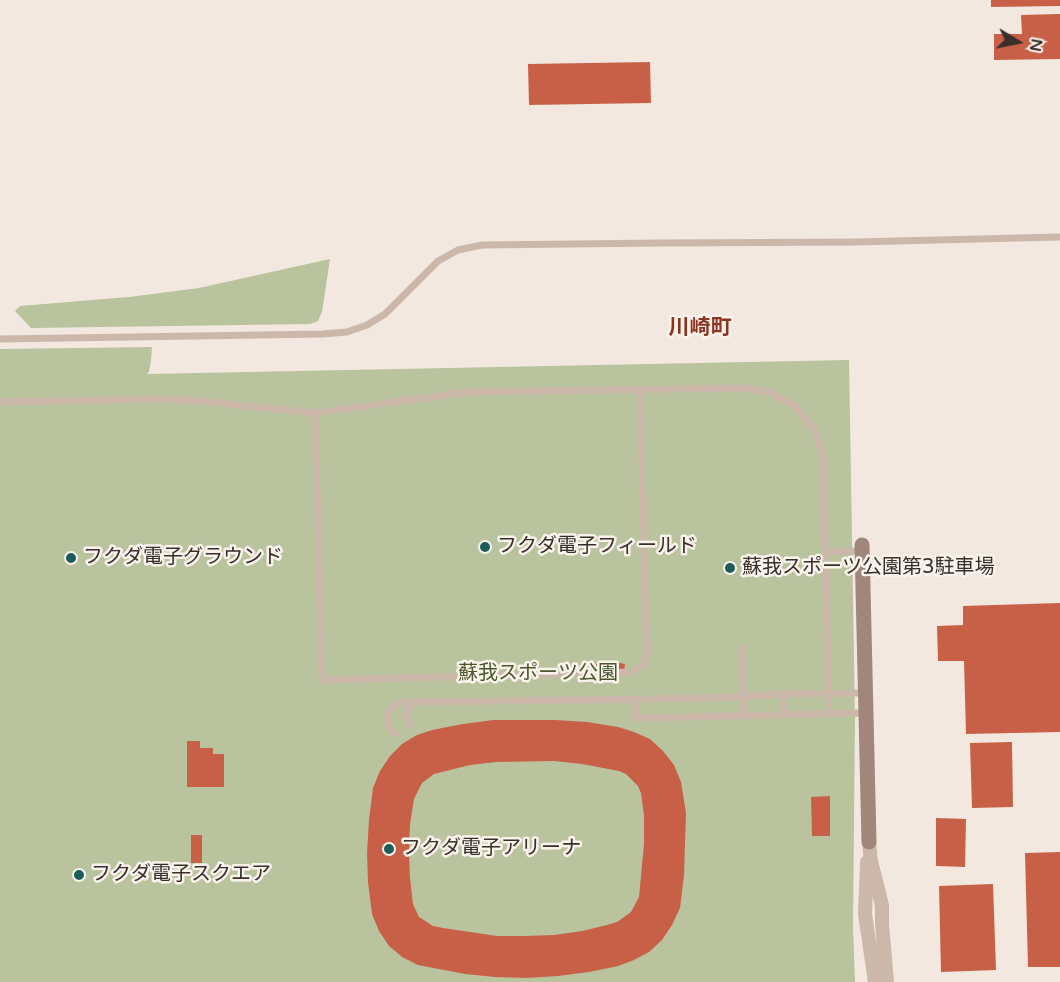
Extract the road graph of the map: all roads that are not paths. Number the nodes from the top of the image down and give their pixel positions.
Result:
1 (1060, 237) edge
2 (0, 339) edge
3 (640, 389) junction
4 (0, 402) edge
5 (315, 413) junction
6 (862, 548) joint
7 (826, 552) junction
8 (742, 648) dead end
9 (866, 693) junction
10 (782, 694) junction
11 (829, 694) junction
12 (743, 697) junction
13 (635, 699) junction
14 (414, 702) junction
15 (866, 713) junction
16 (830, 714) junction
17 (743, 716) junction
18 (785, 716) junction
19 (410, 725) dead end
20 (396, 734) dead end
21 (869, 842) junction
22 (882, 905) junction
23 (865, 906) junction
24 (875, 982) edge
25 (887, 982) edge

1 - 2 lane
3 - 5 lane
3 - 5 lane
3 - 7 lane
4 - 5 lane
6 - 7 lane
6 - 9 street
7 - 11 lane
8 - 12 lane
9 - 11 lane
9 - 15 street
10 - 11 lane
10 - 12 lane
10 - 18 lane
11 - 16 lane
12 - 13 lane
12 - 17 lane
13 - 14 lane
13 - 17 lane
14 - 19 lane
14 - 20 lane
15 - 16 lane
15 - 21 street
16 - 18 lane
17 - 18 lane
21 - 22 street
21 - 23 street
22 - 23 street
22 - 25 street
23 - 24 street

